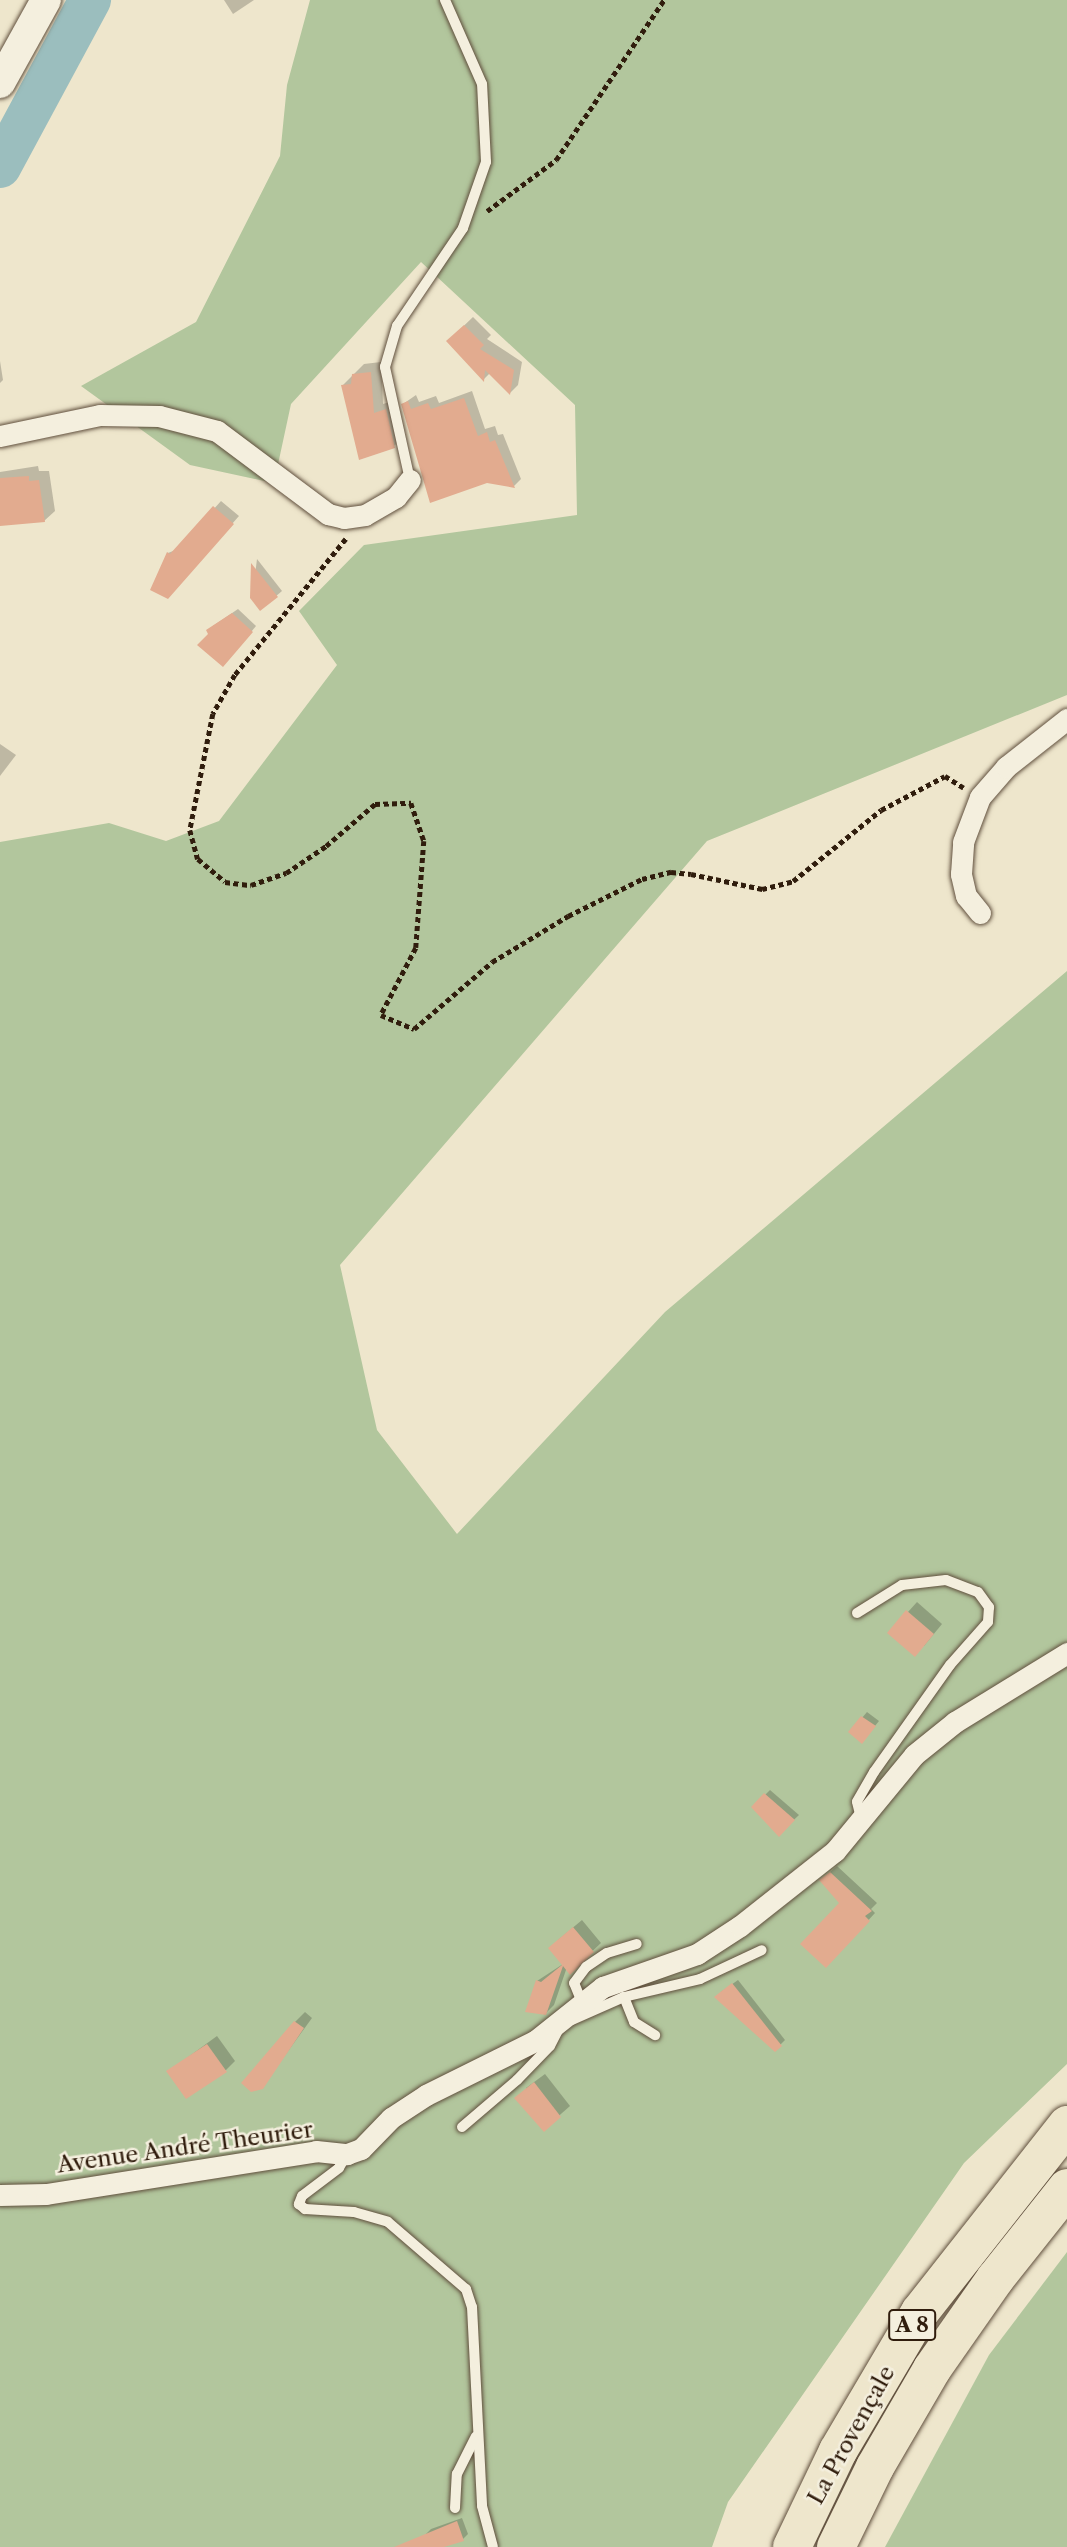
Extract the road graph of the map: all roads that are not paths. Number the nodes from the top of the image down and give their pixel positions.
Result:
1 (46, 0) edge
2 (445, 0) edge
3 (0, 83) edge
4 (0, 436) edge
5 (410, 481) joint
6 (1067, 719) edge
7 (980, 913) dead end
8 (857, 1613) dead end
9 (1067, 1653) edge
10 (862, 1821) junction
11 (637, 1944) dead end
12 (762, 1950) dead end
13 (624, 1997) junction
14 (581, 2000) junction
15 (560, 2022) junction
16 (655, 2035) dead end
17 (1067, 2125) edge
18 (462, 2127) dead end
19 (347, 2154) junction
20 (1067, 2188) edge
21 (0, 2195) edge
22 (476, 2436) junction
23 (456, 2508) dead end
24 (492, 2546) edge
25 (792, 2547) edge
26 (836, 2547) edge

1 - 3 main road
2 - 5 lane
4 - 5 street
6 - 7 street
8 - 10 lane
9 - 10 street, Avenue André Theurier
10 - 14 street, Avenue André Theurier
11 - 14 lane
12 - 13 lane
13 - 15 lane
13 - 16 lane
14 - 15 street, Avenue André Theurier
15 - 18 lane
15 - 19 street, Avenue André Theurier
17 - 25 highway, La Provençale / A 8
19 - 21 street, Avenue André Theurier
19 - 22 lane
20 - 26 highway, La Provençale / A 8
22 - 23 lane
22 - 24 lane

